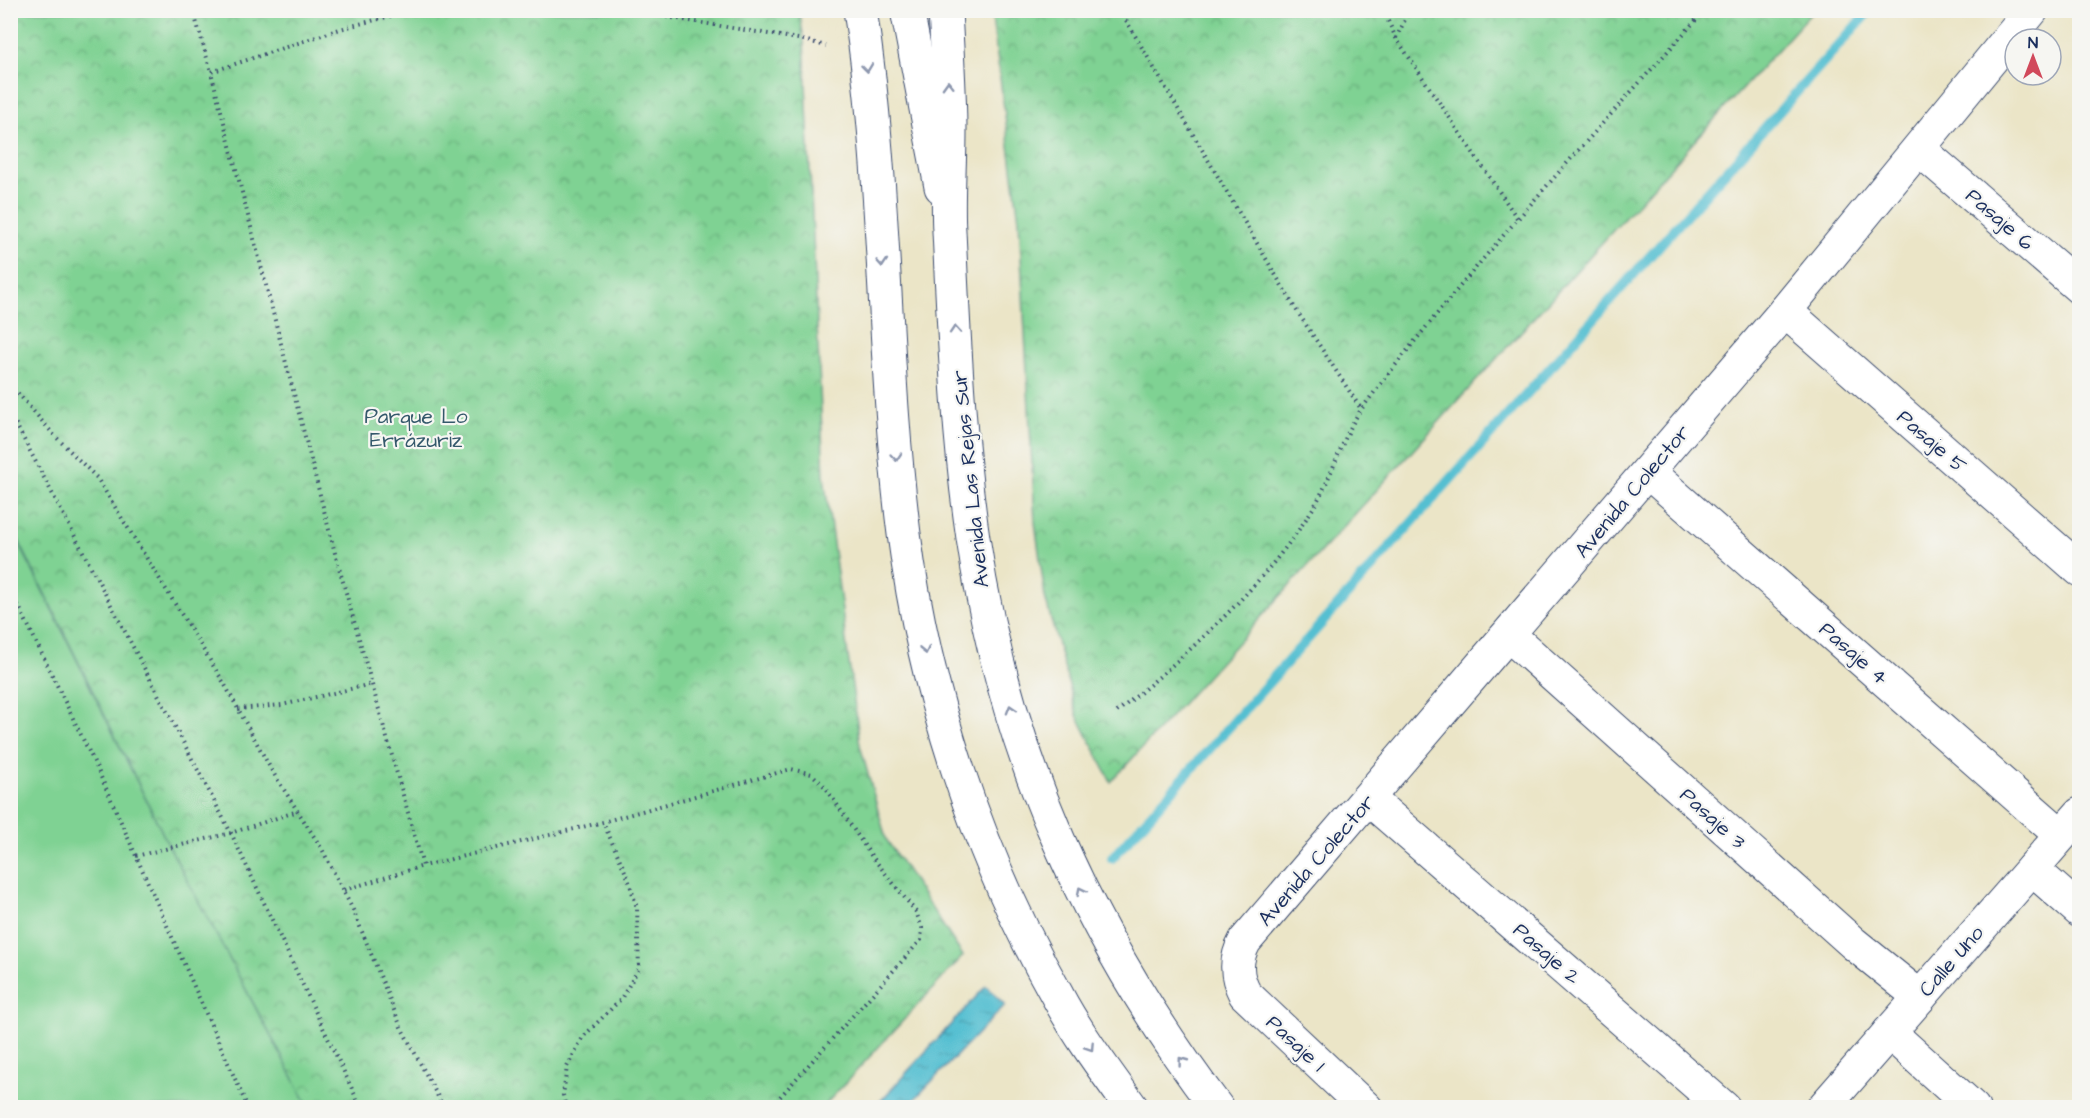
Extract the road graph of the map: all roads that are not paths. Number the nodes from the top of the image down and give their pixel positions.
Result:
1 (860, 10) edge
2 (907, 10) edge
3 (945, 10) edge
4 (2032, 10) edge
5 (1920, 150) junction
6 (949, 228) junction
7 (2079, 288) edge
8 (1785, 311) junction
9 (1648, 472) junction
10 (2079, 570) edge
11 (1509, 635) junction
12 (1369, 799) junction
13 (2070, 824) edge
14 (2032, 868) junction
15 (2079, 912) edge
16 (1237, 971) joint
17 (1920, 997) junction
18 (1889, 1032) junction
19 (1132, 1107) edge
20 (1217, 1107) edge
21 (1366, 1107) edge
22 (1724, 1107) edge
23 (1823, 1107) edge
24 (1973, 1107) edge

1 -> 19 street
2 - 6 street
6 -> 3 street, Avenida Las Rejas Sur
4 - 5 street, Avenida Colector
5 - 7 street, Pasaje 6
5 - 8 street, Avenida Colector
20 -> 6 street, Avenida Las Rejas Sur
8 - 9 street, Avenida Colector
8 - 10 street, Pasaje 5
9 - 11 street, Avenida Colector
9 - 13 street, Pasaje 4
11 - 12 street, Avenida Colector
11 - 17 street, Pasaje 3
12 - 16 street, Avenida Colector
12 - 22 street, Pasaje 2
13 - 14 street, Calle Uno
14 - 15 street
14 - 17 street, Calle Uno
16 - 21 street, Pasaje 1
17 - 18 street, Calle Uno
18 - 23 street, Calle Uno
18 - 24 street

